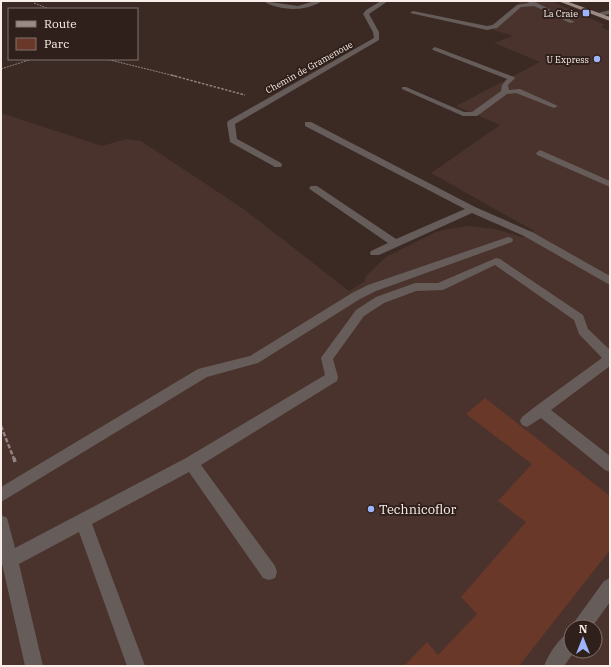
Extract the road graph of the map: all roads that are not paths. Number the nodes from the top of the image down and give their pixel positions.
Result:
1 (266, 1) edge
2 (319, 1) edge
3 (385, 1) edge
4 (529, 1) edge
5 (561, 1) edge
6 (573, 1) edge
7 (535, 4) junction
8 (413, 12) dead end
9 (609, 13) edge
10 (597, 14) junction
11 (610, 19) edge
12 (572, 22) dead end
13 (435, 49) dead end
14 (404, 88) dead end
15 (505, 92) junction
16 (554, 106) dead end
17 (308, 124) dead end
18 (540, 153) dead end
19 (278, 165) dead end
20 (610, 184) edge
21 (314, 188) dead end
22 (472, 209) junction
23 (508, 240) dead end
24 (396, 244) junction
25 (375, 253) dead end
26 (610, 281) edge
27 (384, 284) junction
28 (380, 300) junction
29 (610, 358) edge
30 (542, 410) junction
31 (527, 421) dead end
32 (191, 462) junction
33 (610, 465) edge
34 (1, 495) edge
35 (83, 521) junction
36 (1, 523) edge
37 (10, 560) junction
38 (269, 572) dead end
39 (610, 587) edge
40 (587, 619) edge
41 (563, 652) edge
42 (34, 666) edge
43 (136, 666) edge
44 (553, 666) edge

1 - 2 street
3 - 19 street, Chemin de Gramenoue
4 - 7 street
5 - 10 main road
6 - 9 main road
7 - 8 street
7 - 12 street
9 - 10 street
10 - 11 main road
13 - 15 street
14 - 15 street
15 - 16 street
17 - 22 street
18 - 20 street
21 - 24 street
22 - 24 street
22 - 26 street
23 - 27 street
24 - 25 street
27 - 28 street
27 - 34 street
28 - 29 street
28 - 32 street
29 - 30 street
30 - 31 street
30 - 33 street
32 - 35 street
32 - 38 street
35 - 37 street
35 - 43 street
36 - 37 street
37 - 42 street
39 - 40 street
41 - 44 street

